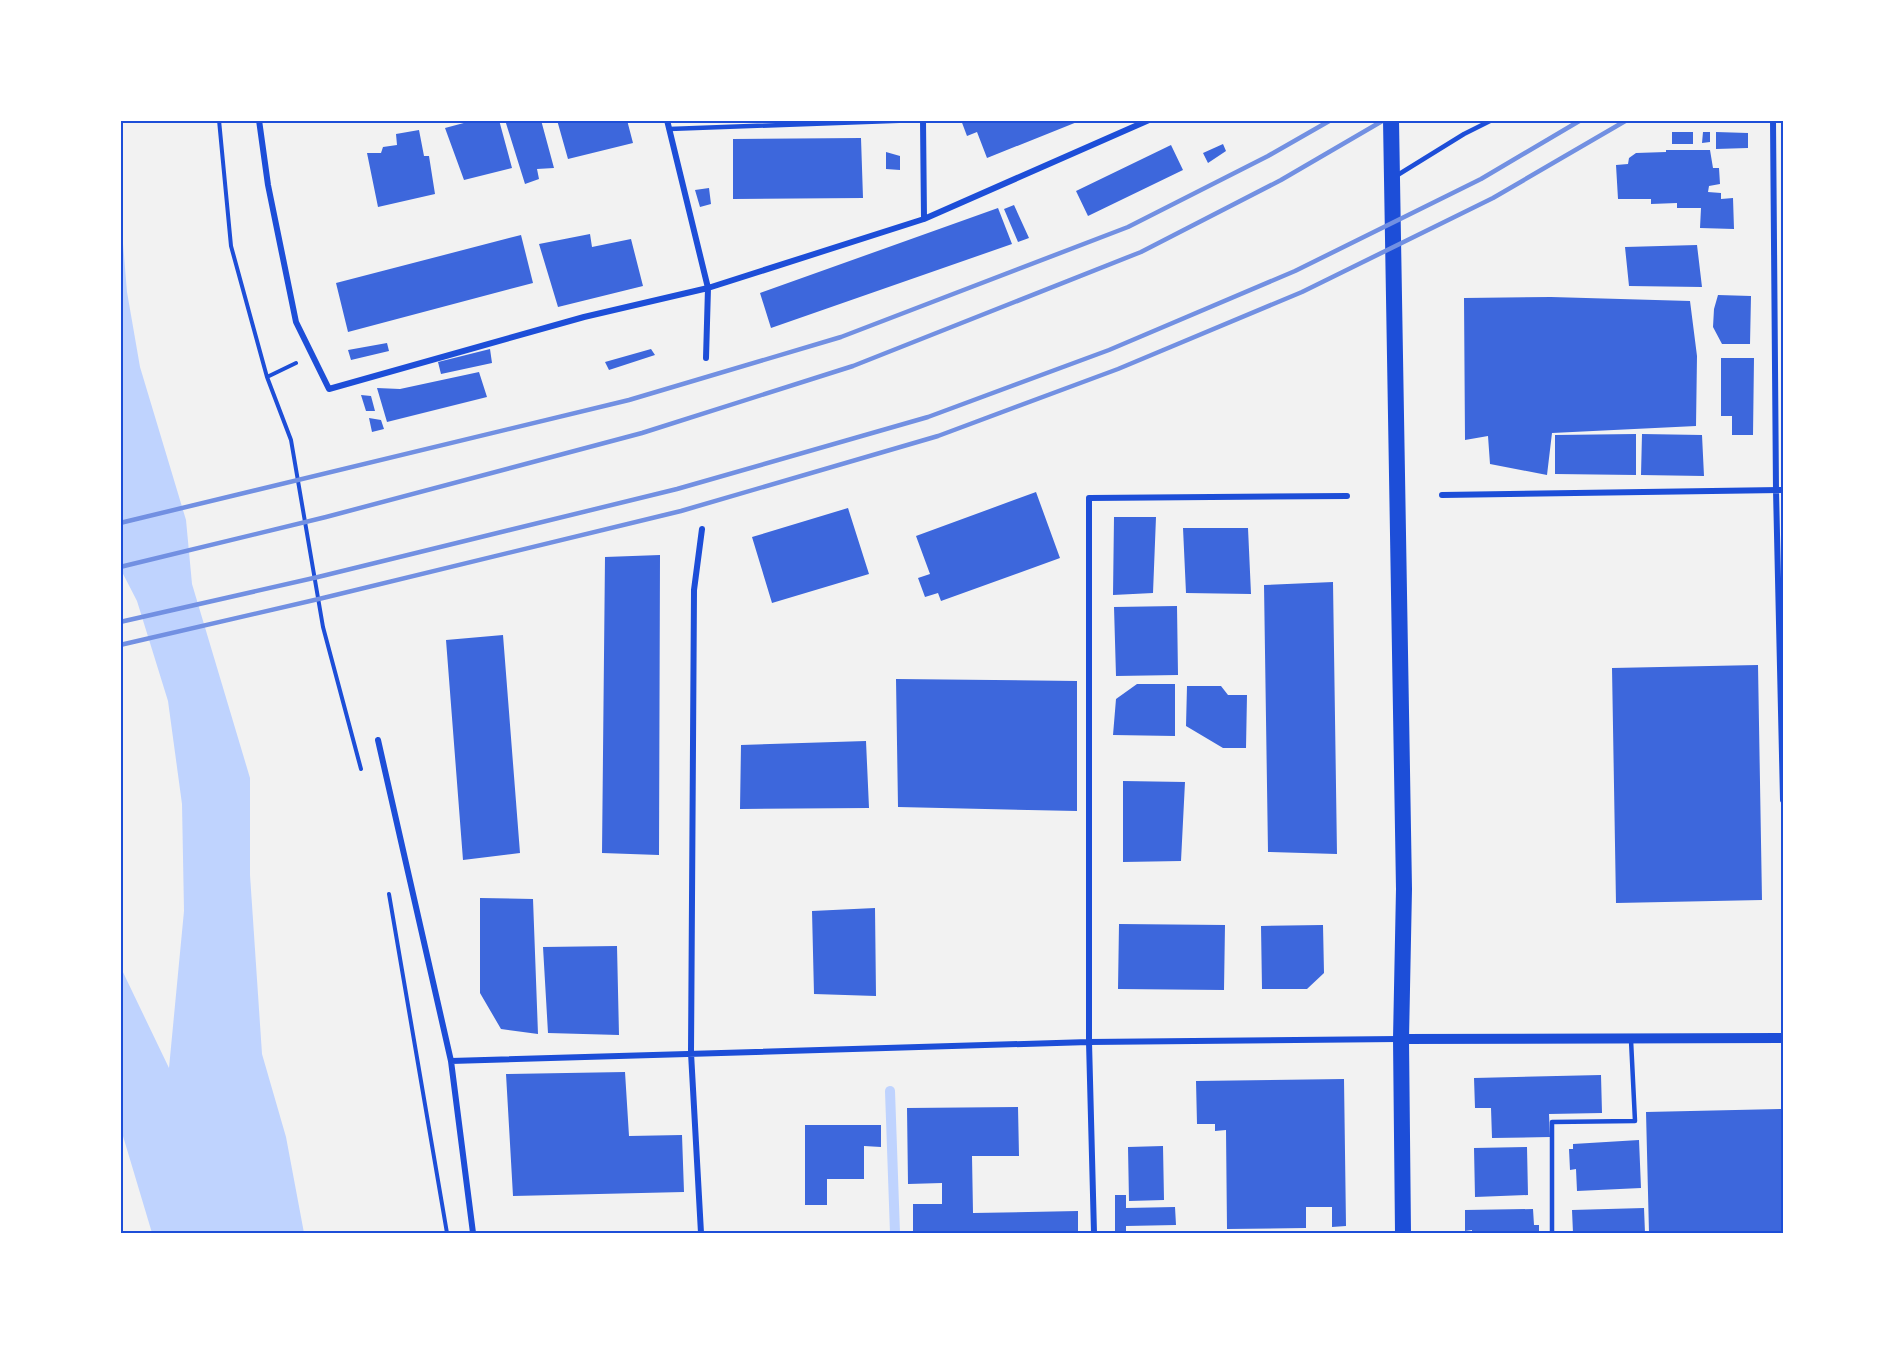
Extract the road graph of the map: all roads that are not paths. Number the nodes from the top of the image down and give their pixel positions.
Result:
1 (259, 120) edge
2 (667, 120) edge
3 (922, 120) edge
4 (1149, 120) edge
5 (1391, 120) edge
6 (1492, 120) edge
7 (1773, 120) edge
8 (669, 129) junction
9 (1392, 179) junction
10 (924, 219) junction
11 (708, 288) junction
12 (706, 358) dead end
13 (1780, 490) edge
14 (1442, 495) dead end
15 (1347, 496) dead end
16 (702, 529) dead end
17 (378, 740) dead end
18 (1783, 800) edge
19 (1631, 1038) junction
20 (1783, 1038) edge
21 (1401, 1039) junction
22 (1089, 1042) junction
23 (691, 1053) junction
24 (451, 1061) junction
25 (473, 1233) edge
26 (701, 1233) edge
27 (1094, 1233) edge
28 (1403, 1233) edge
29 (1552, 1233) edge

1 - 11 street
2 - 8 street
3 - 8 lane
3 - 10 street
4 - 10 street
5 - 9 highway
6 - 9 lane
7 - 13 street
8 - 11 street
9 - 21 highway
10 - 11 street
11 - 12 street
13 - 14 street
13 - 18 street
15 - 22 street
16 - 23 street
17 - 24 street
19 - 20 street
19 - 21 street
19 - 29 lane
21 - 22 street
21 - 28 highway
22 - 23 street
22 - 27 street
23 - 24 street
23 - 26 street
24 - 25 street

